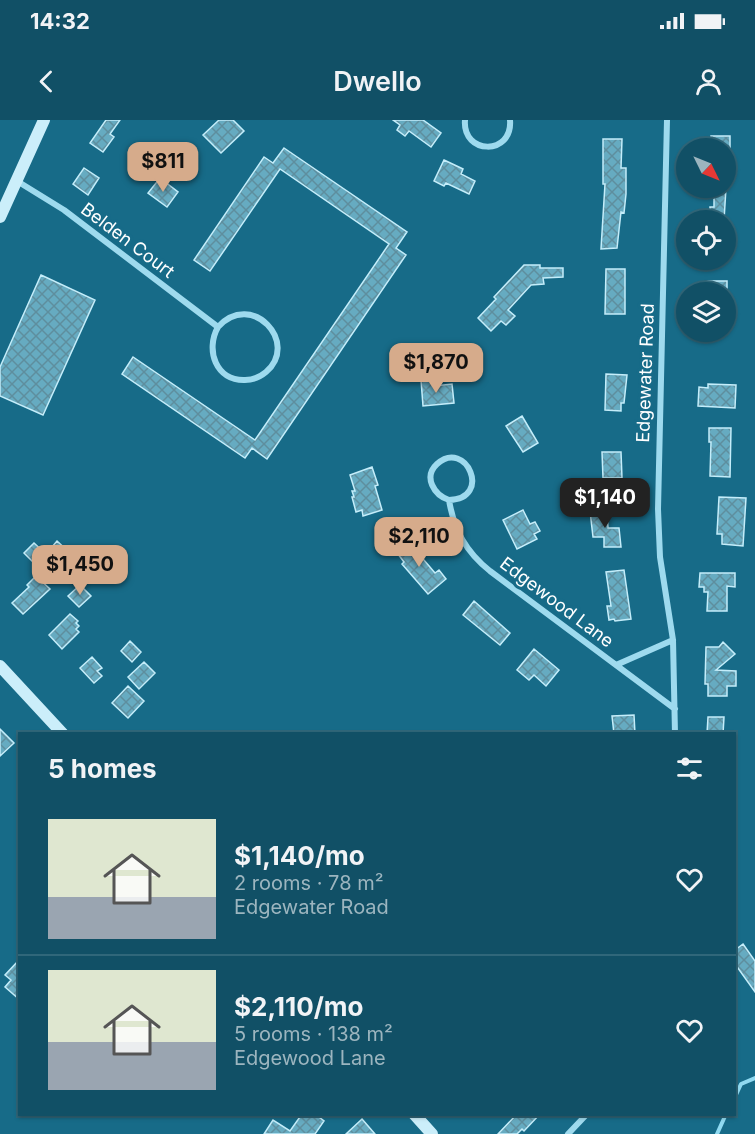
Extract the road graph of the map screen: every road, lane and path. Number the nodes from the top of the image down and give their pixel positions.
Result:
1 (44, 120) edge
2 (465, 120) edge
3 (510, 120) edge
4 (667, 120) edge
5 (16, 181) junction
6 (0, 217) edge
7 (218, 327) junction
8 (449, 500) junction
9 (673, 640) junction
10 (616, 665) junction
11 (0, 666) edge
12 (675, 709) junction
13 (61, 732) edge
14 (675, 732) edge
15 (416, 1116) edge
16 (585, 1116) edge
17 (432, 1134) edge
18 (568, 1134) edge

1 - 5 main road
2 - 3 street
4 - 9 street, Edgewater Road
5 - 6 main road
5 - 7 street, Belden Court
7 - 7 street
8 - 8 street, Edgewood Lane
8 - 10 street, Edgewood Lane
9 - 10 street, Edgewood Lane
9 - 12 street, Edgewater Road
10 - 12 street, Edgewood Lane
11 - 13 main road
12 - 14 street, Edgewater Road
15 - 17 main road
16 - 18 street

